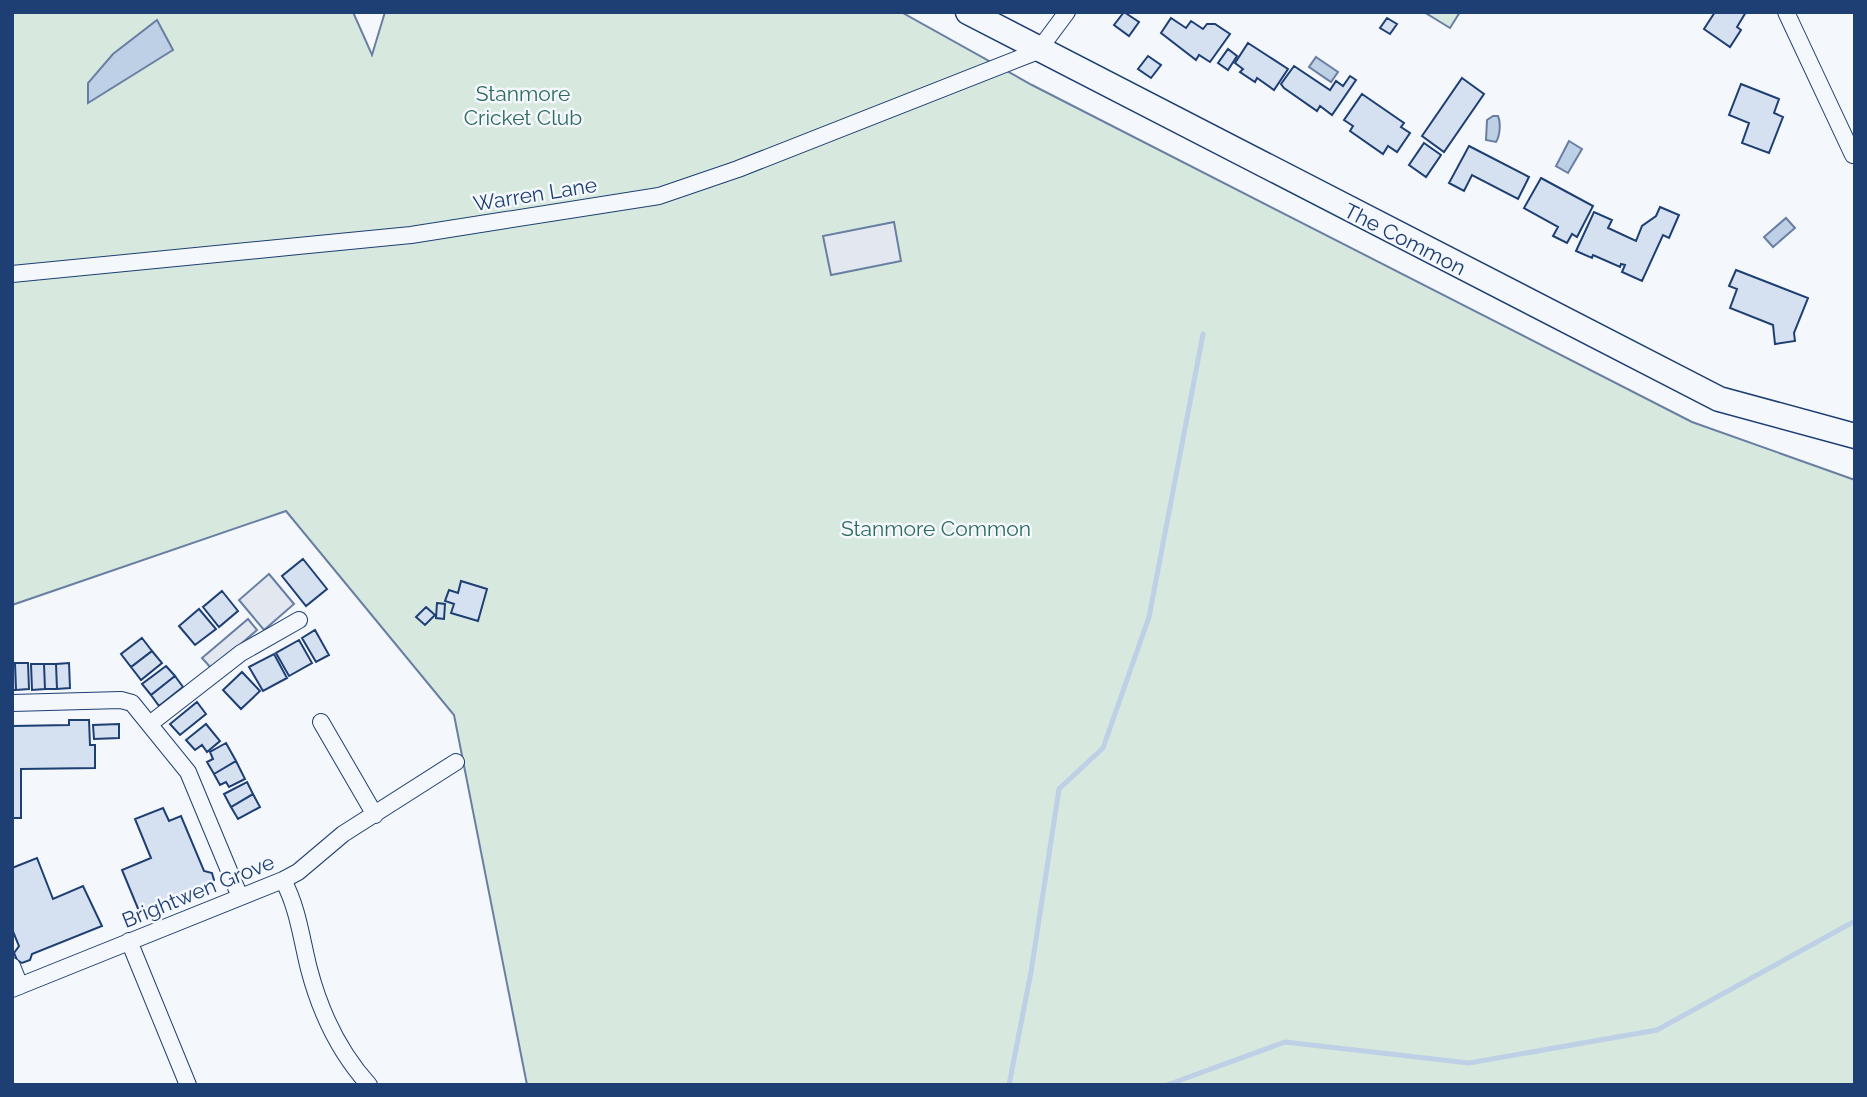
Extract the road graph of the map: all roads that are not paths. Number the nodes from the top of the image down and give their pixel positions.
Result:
1 (968, 12) edge
2 (1067, 12) edge
3 (1786, 12) edge
4 (1038, 51) junction
5 (1853, 155) edge
6 (12, 274) edge
7 (1855, 436) edge
8 (299, 620) dead end
9 (12, 702) edge
10 (321, 722) dead end
11 (151, 723) junction
12 (456, 762) dead end
13 (375, 815) junction
14 (283, 880) junction
15 (240, 897) junction
16 (129, 942) junction
17 (12, 966) edge
18 (16, 987) edge
19 (188, 1085) edge
20 (369, 1085) edge

1 - 4 main road, The Common
2 - 4 street
3 - 5 street
4 - 6 street, Warren Lane
4 - 7 main road, The Common
8 - 11 street
9 - 11 street
10 - 13 street
11 - 15 street
12 - 13 street, Brightwen Grove
13 - 14 street, Brightwen Grove
14 - 15 street, Brightwen Grove
14 - 20 street
15 - 16 street, Brightwen Grove
16 - 18 street, Brightwen Grove
16 - 19 street
17 - 18 street

